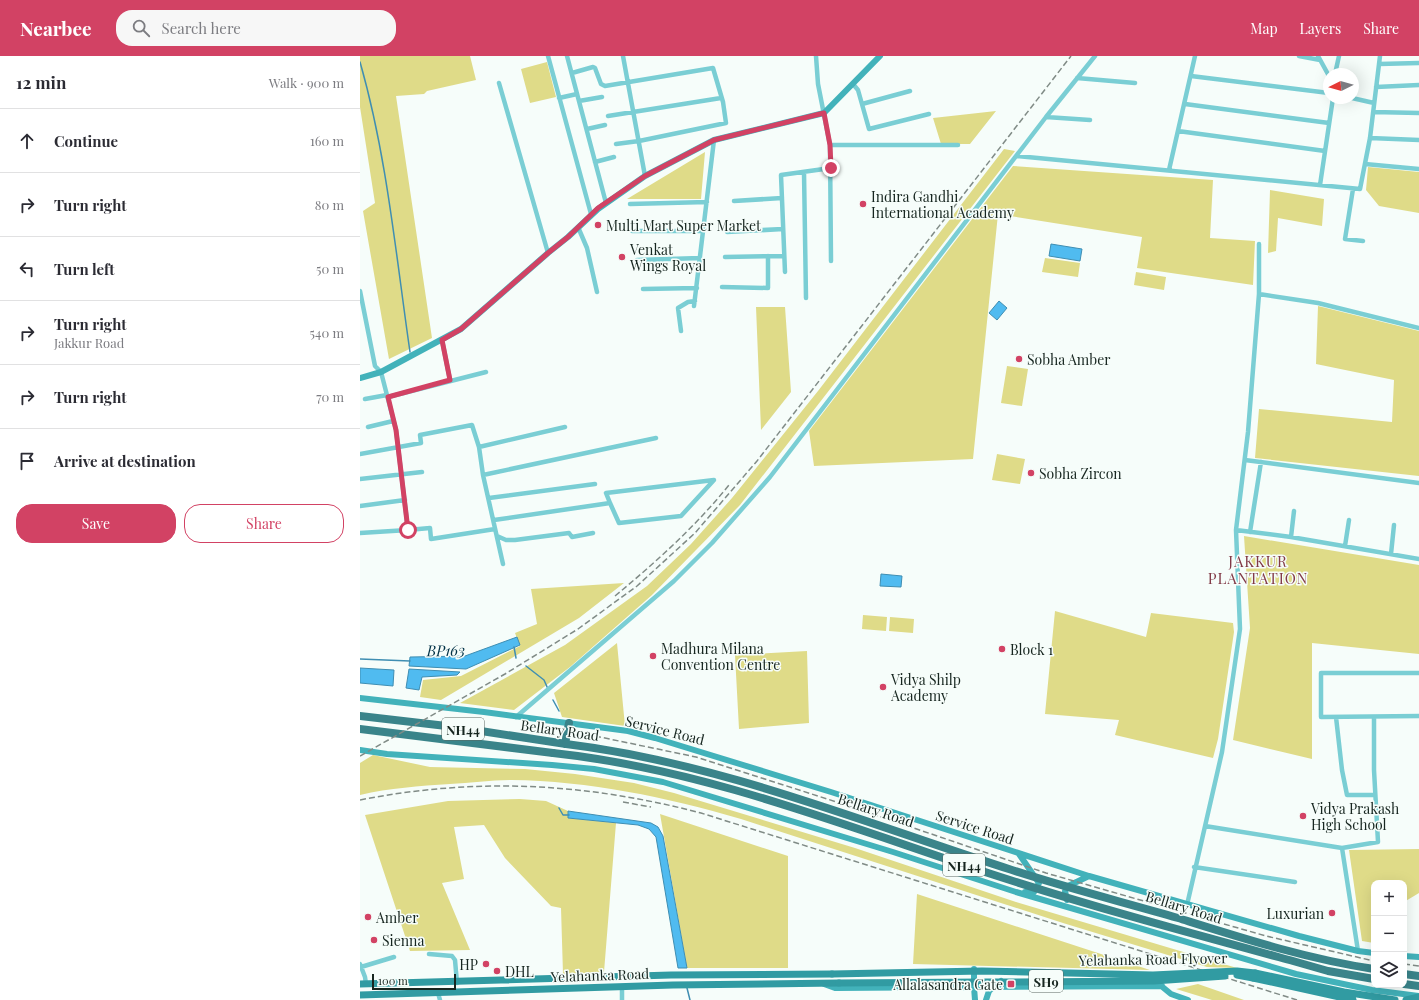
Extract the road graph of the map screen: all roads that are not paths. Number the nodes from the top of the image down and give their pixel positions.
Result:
1 (548, 56) edge
2 (567, 56) edge
3 (623, 56) edge
4 (816, 56) edge
5 (880, 56) edge
6 (1095, 56) edge
7 (1195, 56) edge
8 (1299, 56) edge
9 (1339, 56) edge
10 (1380, 56) edge
11 (1319, 58) edge
12 (1419, 63) edge
13 (1379, 64) junction
14 (1325, 68) edge
15 (1336, 68) edge
16 (572, 73) junction
17 (1191, 76) junction
18 (1077, 78) junction
19 (499, 83) dead end
20 (628, 83) junction
21 (1135, 83) dead end
22 (852, 84) junction
23 (1419, 85) edge
24 (1376, 87) junction
25 (910, 91) dead end
26 (1323, 92) edge
27 (577, 94) junction
28 (602, 97) dead end
29 (559, 98) junction
30 (721, 98) junction
31 (1359, 100) edge
32 (579, 102) junction
33 (1374, 103) junction
34 (862, 104) junction
35 (1185, 104) junction
36 (1332, 104) edge
37 (634, 112) junction
38 (1373, 112) junction
39 (824, 113) junction
40 (1419, 113) edge
41 (929, 114) dead end
42 (608, 116) dead end
43 (1046, 117) junction
44 (1090, 120) dead end
45 (1329, 123) junction
46 (605, 125) dead end
47 (587, 130) junction
48 (1178, 131) junction
49 (1370, 138) junction
50 (714, 140) junction
51 (1419, 140) edge
52 (639, 141) junction
53 (616, 144) dead end
54 (830, 145) junction
55 (958, 145) dead end
56 (1325, 151) junction
57 (1017, 156) junction
58 (614, 157) dead end
59 (595, 162) junction
60 (1365, 164) junction
61 (831, 168) junction
62 (1419, 169) edge
63 (1169, 170) junction
64 (804, 172) junction
65 (645, 176) junction
66 (1320, 185) junction
67 (1352, 188) junction
68 (782, 198) junction
69 (734, 201) dead end
70 (707, 202) junction
71 (606, 203) junction
72 (630, 204) dead end
73 (592, 214) junction
74 (578, 227) junction
75 (783, 229) junction
76 (632, 231) dead end
77 (704, 231) junction
78 (727, 232) dead end
79 (1363, 241) dead end
80 (1259, 244) dead end
81 (548, 253) junction
82 (768, 256) junction
83 (784, 256) junction
84 (725, 257) dead end
85 (700, 258) junction
86 (636, 260) dead end
87 (831, 261) dead end
88 (785, 272) dead end
89 (722, 287) dead end
90 (697, 288) junction
91 (643, 289) dead end
92 (360, 291) edge
93 (597, 292) dead end
94 (1259, 294) junction
95 (806, 298) dead end
96 (1419, 328) edge
97 (681, 331) dead end
98 (442, 340) junction
99 (381, 372) junction
100 (486, 372) dead end
101 (360, 378) edge
102 (450, 380) junction
103 (387, 396) junction
104 (364, 399) dead end
105 (393, 421) junction
106 (368, 427) dead end
107 (566, 427) dead end
108 (656, 438) dead end
109 (480, 447) junction
110 (398, 448) junction
111 (360, 454) edge
112 (1245, 460) junction
113 (1261, 462) junction
114 (422, 472) dead end
115 (401, 474) junction
116 (483, 475) junction
117 (360, 480) edge
118 (1419, 483) edge
119 (595, 484) dead end
120 (489, 498) junction
121 (405, 500) junction
122 (610, 503) junction
123 (360, 506) edge
124 (1294, 511) dead end
125 (494, 520) junction
126 (1349, 520) dead end
127 (1394, 525) dead end
128 (495, 529) junction
129 (408, 530) junction
130 (1236, 530) junction
131 (1250, 532) junction
132 (360, 533) edge
133 (594, 533) dead end
134 (497, 536) junction
135 (1291, 537) junction
136 (1345, 546) junction
137 (1390, 554) junction
138 (1419, 559) edge
139 (503, 564) dead end
140 (1419, 673) edge
141 (360, 698) edge
142 (360, 716) edge
143 (1419, 716) edge
144 (516, 717) junction
145 (1336, 717) junction
146 (1374, 717) junction
147 (568, 723) junction
148 (360, 729) edge
149 (565, 744) junction
150 (360, 750) edge
151 (1375, 795) junction
152 (1205, 826) junction
153 (1342, 848) junction
154 (1019, 854) junction
155 (1194, 867) junction
156 (1088, 876) junction
157 (1295, 882) dead end
158 (1016, 892) junction
159 (1187, 905) junction
160 (1079, 910) junction
161 (1358, 951) junction
162 (1371, 953) edge
163 (429, 954) dead end
164 (1407, 956) edge
165 (394, 957) dead end
166 (1419, 957) edge
167 (360, 965) edge
168 (1371, 968) edge
169 (974, 969) junction
170 (813, 974) junction
171 (1407, 974) edge
172 (707, 975) junction
173 (1254, 975) junction
174 (651, 976) junction
175 (1419, 976) edge
176 (1371, 978) edge
177 (1000, 981) junction
178 (458, 983) junction
179 (363, 984) edge
180 (824, 984) junction
181 (1407, 984) edge
182 (707, 985) junction
183 (650, 986) junction
184 (1162, 986) junction
185 (1419, 986) edge
186 (622, 987) junction
187 (974, 987) junction
188 (360, 995) edge
189 (439, 997) edge
190 (1419, 997) edge
191 (622, 1000) edge
192 (975, 1000) edge
193 (986, 1000) edge
194 (1188, 1000) edge
195 (1353, 1000) edge
196 (1395, 1000) edge
197 (1406, 1000) edge

1 - 29 street
2 - 16 street
3 - 20 street
4 - 39 street
5 - 22 main road
6 - 18 street
7 - 17 street
8 - 11 street
9 - 15 street
10 - 13 street
11 - 14 street
12 - 13 street
13 - 24 street
16 - 20 street
16 - 27 street
17 - 26 street
17 - 35 street
18 - 21 street
18 - 43 street
19 - 81 street
20 - 30 street
20 - 37 street
22 - 34 street
22 - 39 main road
23 - 24 street
24 - 33 street
25 - 34 street
27 - 29 street
27 - 32 street
28 - 32 street
29 - 73 street
30 - 37 street
30 - 52 street
31 - 33 street
32 - 47 street
33 - 38 street
34 - 41 street
35 - 45 street
35 - 48 street
36 - 45 street
37 - 42 street
37 - 52 street
38 - 40 street
38 - 49 street
39 - 50 main road
39 - 54 street
43 - 44 street
43 - 57 street
45 - 56 street
46 - 47 street
47 - 59 street
48 - 56 street
48 - 63 street
49 - 51 street
49 - 60 street
50 - 65 main road
50 - 70 street
52 - 53 street
52 - 65 street
54 - 55 street
54 - 61 street
56 - 66 street
57 - 63 street
57 - 144 street
58 - 59 street
59 - 71 street
60 - 62 street
60 - 67 street
61 - 64 street
61 - 87 street
63 - 66 street
64 - 68 street
64 - 95 street
65 - 71 main road
66 - 67 street
67 - 79 street
68 - 69 street
68 - 75 street
70 - 72 street
70 - 77 street
71 - 73 main road
73 - 74 main road
74 - 81 main road
74 - 93 street
75 - 78 street
75 - 83 street
76 - 77 street
77 - 85 street
80 - 94 street
81 - 98 main road
82 - 83 street
82 - 84 street
82 - 89 street
83 - 88 street
85 - 86 street
85 - 90 street
90 - 91 street
90 - 97 street
92 - 99 street
94 - 96 street
94 - 112 street
98 - 99 main road
98 - 102 street
99 - 101 main road
99 - 103 street
100 - 102 street
102 - 103 street
103 - 104 street
103 - 105 street
105 - 106 street
105 - 110 street
107 - 109 street
108 - 116 street
109 - 110 street
109 - 116 street
110 - 111 street
110 - 115 street
112 - 113 street
112 - 130 street
113 - 118 street
113 - 131 street
114 - 115 street
115 - 117 street
115 - 121 street
116 - 120 street
119 - 120 street
120 - 125 street
121 - 123 street
121 - 129 street
122 - 122 street
122 - 125 street
124 - 135 street
125 - 128 street
126 - 136 street
127 - 137 street
128 - 129 street
128 - 134 street
129 - 132 street
130 - 131 street
130 - 152 street
131 - 135 street
133 - 134 street
134 - 139 street
135 - 136 street
136 - 137 street
137 - 138 street
140 - 145 street
141 - 144 main road, Service Road
142 - 149 highway, Bellary Road / NH44
143 - 146 street
144 - 147 main road, Service Road
145 - 146 street
145 - 151 street
146 - 151 street
147 - 149 highway
147 - 154 main road, Service Road
148 - 176 highway, Bellary Road / NH44, bridge
149 - 168 highway, Bellary Road / NH44, bridge
150 - 158 main road
151 - 153 street
152 - 153 street
152 - 155 street
153 - 161 street
154 - 156 main road, Service Road
154 - 158 main road
155 - 157 street
155 - 159 street
156 - 159 main road, Service Road
156 - 160 main road
158 - 160 main road
159 - 161 main road, Service Road
160 - 190 main road
161 - 162 main road, Service Road
163 - 178 street
164 - 166 main road
165 - 167 street
167 - 179 street
169 - 170 main road
169 - 184 main road
169 - 187 main road
170 - 172 main road, SH9
170 - 173 main road, Yelahanka Road Flyover / SH9, bridge
171 - 175 highway
172 - 174 main road, Yelahanka Road / SH9
172 - 182 main road
173 - 177 main road, Yelahanka Road Flyover / SH9, bridge
173 - 195 main road, Yelahanka Road Flyover / SH9
173 - 196 main road, Yelahanka Road Flyover / SH9
174 - 178 main road, Yelahanka Road / SH9
174 - 183 main road
177 - 180 main road, Yelahanka Road Flyover / SH9, bridge
177 - 193 main road, bridge
178 - 179 main road, Yelahanka Road / SH9
180 - 182 main road, SH9
180 - 187 main road
181 - 185 highway
182 - 183 main road, Yelahanka Road / SH9
183 - 186 main road, Yelahanka Road / SH9
184 - 187 main road
184 - 194 main road
186 - 189 main road, Yelahanka Road / SH9
186 - 191 street
187 - 192 main road
188 - 189 main road, Yelahanka Road / SH9
190 - 197 main road

